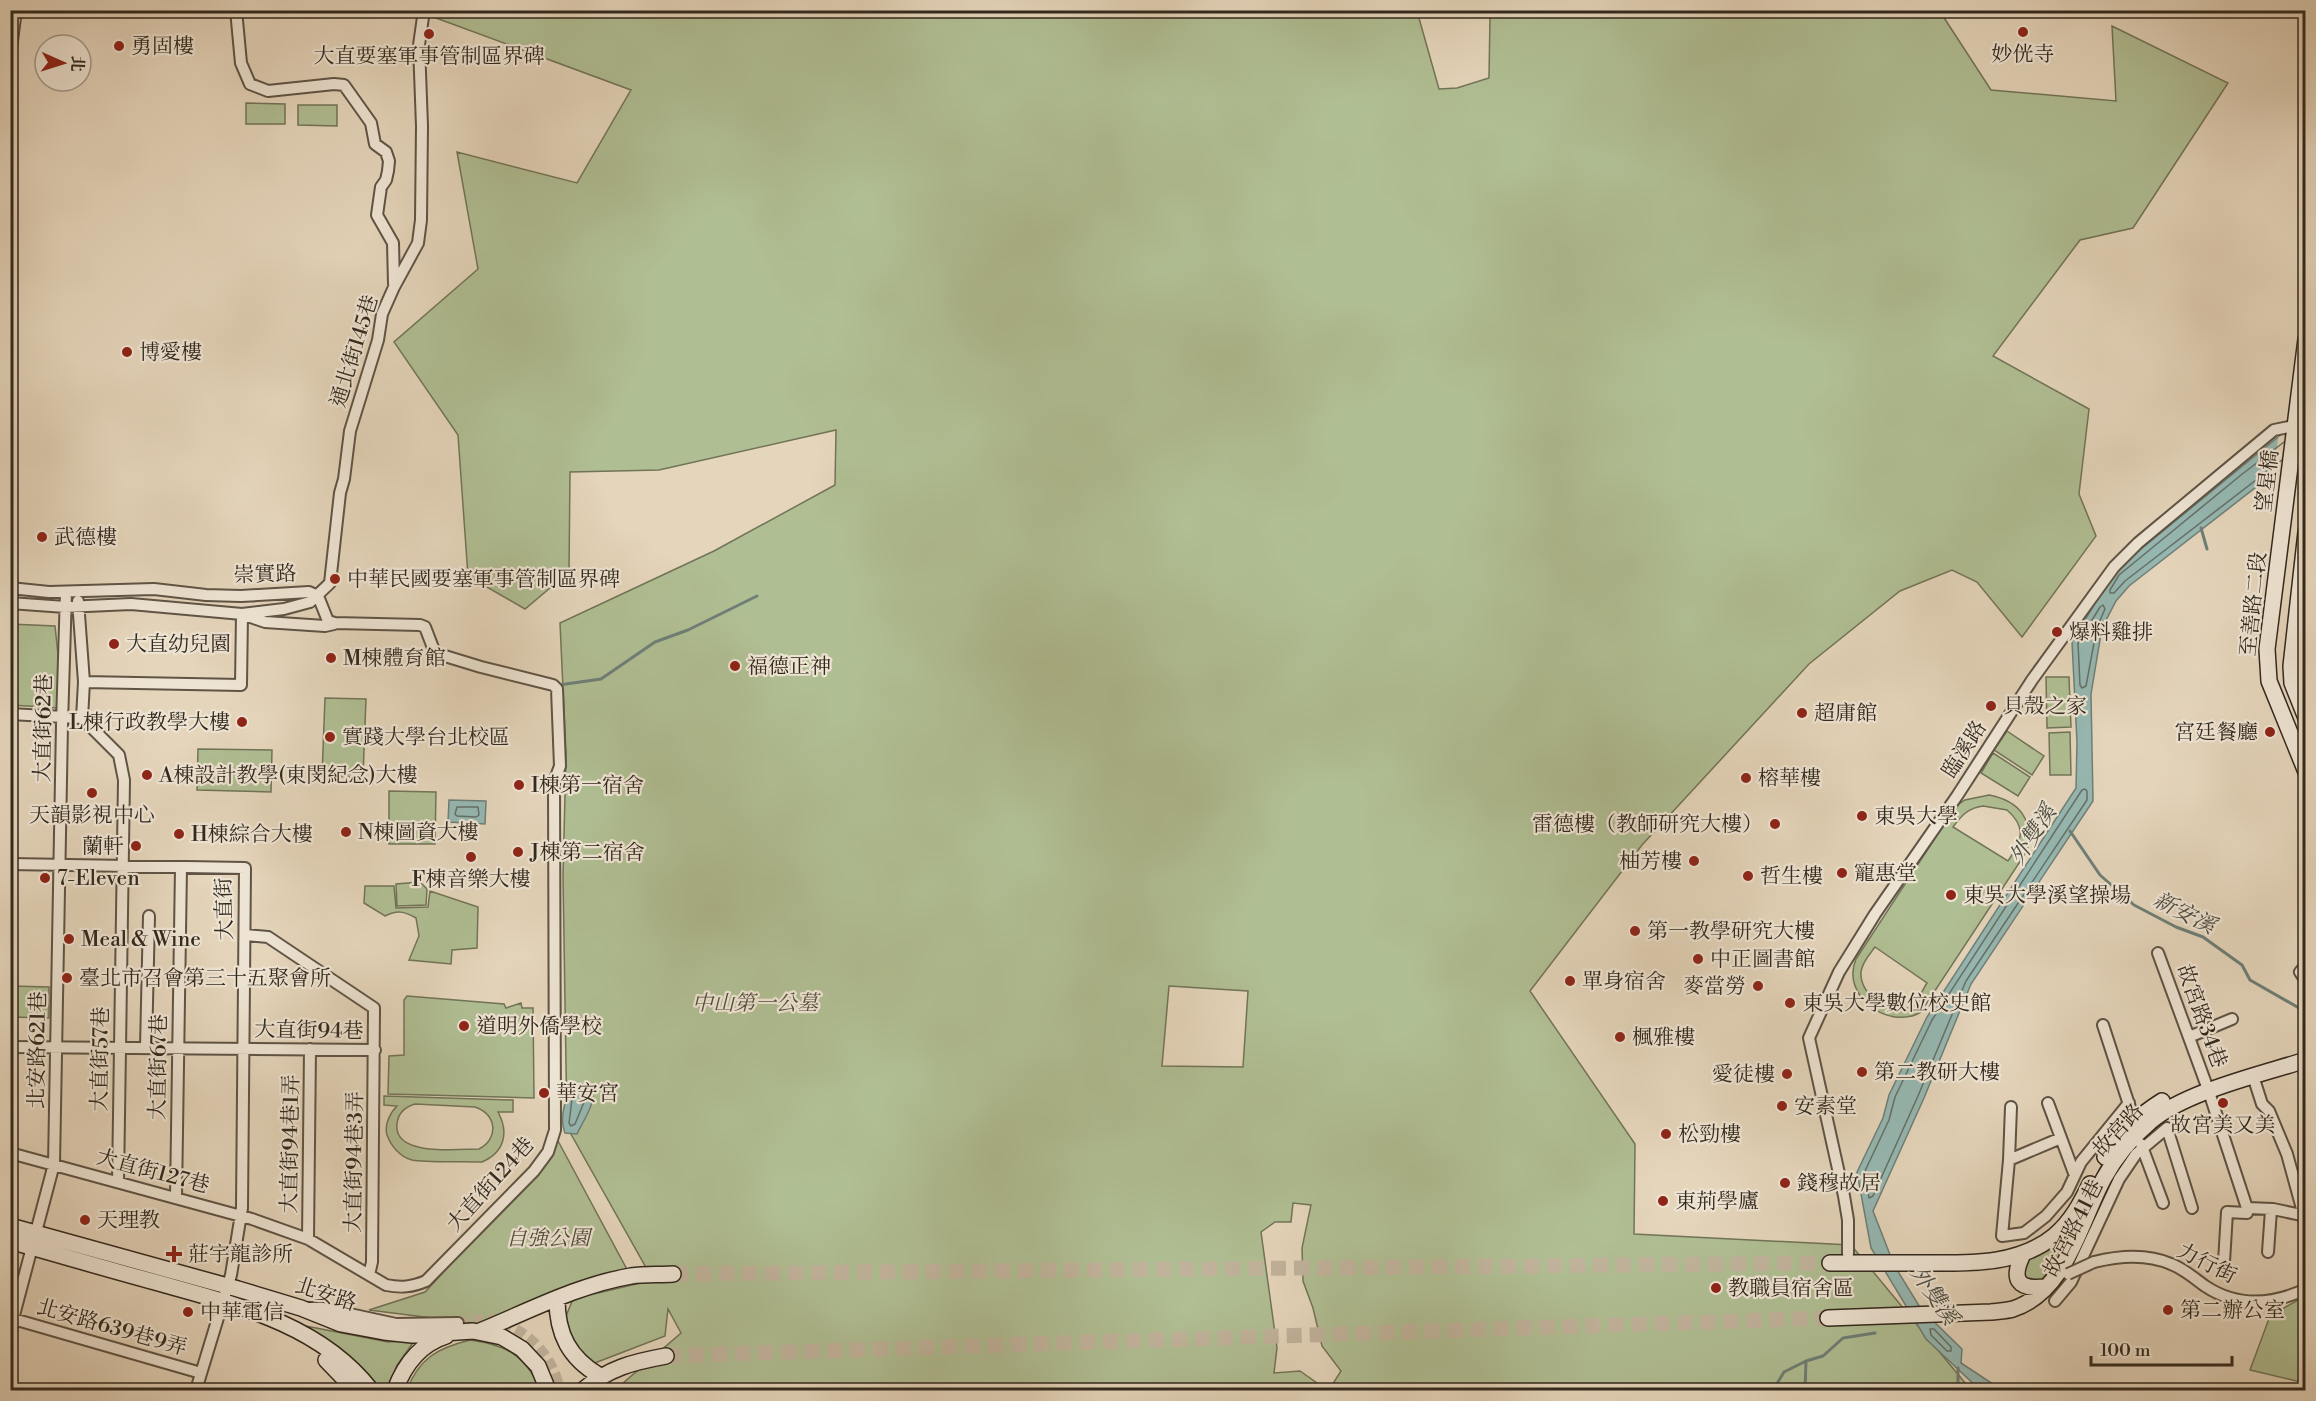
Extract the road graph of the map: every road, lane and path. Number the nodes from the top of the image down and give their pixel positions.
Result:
1 (16, 10) edge
2 (237, 10) edge
3 (424, 10) edge
4 (10, 56) edge
5 (394, 287) junction
6 (2306, 339) edge
7 (2300, 426) edge
8 (2306, 532) edge
9 (2280, 541) joint
10 (10, 588) edge
11 (72, 592) junction
12 (318, 596) junction
13 (10, 603) edge
14 (65, 607) junction
15 (79, 607) junction
16 (242, 614) junction
17 (335, 623) junction
18 (2298, 660) edge
19 (84, 682) junction
20 (10, 714) edge
21 (62, 715) junction
22 (82, 718) junction
23 (2306, 718) edge
24 (2306, 772) edge
25 (10, 864) edge
26 (60, 865) junction
27 (123, 866) junction
28 (181, 867) junction
29 (149, 916) dead end
30 (245, 935) junction
31 (2158, 953) dead end
32 (2306, 965) edge
33 (2306, 981) edge
34 (2232, 1019) dead end
35 (2103, 1025) dead end
36 (2189, 1037) junction
37 (10, 1047) edge
38 (146, 1047) junction
39 (56, 1048) junction
40 (119, 1048) junction
41 (178, 1048) junction
42 (244, 1048) junction
43 (310, 1049) junction
44 (375, 1050) junction
45 (2305, 1058) edge
46 (2253, 1076) junction
47 (2207, 1087) junction
48 (2048, 1103) dead end
49 (2129, 1103) junction
50 (2011, 1107) dead end
51 (2136, 1128) junction
52 (2061, 1138) junction
53 (2142, 1149) junction
54 (10, 1153) edge
55 (2009, 1160) junction
56 (54, 1164) junction
57 (2074, 1173) junction
58 (118, 1182) junction
59 (176, 1197) junction
60 (2163, 1203) dead end
61 (2192, 1208) dead end
62 (2247, 1208) junction
63 (2271, 1210) junction
64 (242, 1216) junction
65 (2305, 1216) edge
66 (10, 1226) edge
67 (308, 1239) junction
68 (34, 1240) junction
69 (10, 1241) edge
70 (2268, 1252) dead end
71 (1848, 1254) dead end
72 (2023, 1254) junction
73 (2224, 1262) dead end
74 (1830, 1263) tunnel mouth
75 (673, 1274) tunnel mouth
76 (369, 1275) junction
77 (2056, 1280) junction
78 (2306, 1289) edge
79 (225, 1294) junction
80 (557, 1299) junction
81 (2055, 1301) dead end
82 (12, 1318) edge
83 (1828, 1318) tunnel mouth
84 (288, 1326) junction
85 (458, 1328) junction
86 (480, 1331) junction
87 (10, 1339) edge
88 (666, 1356) tunnel mouth
89 (201, 1373) junction
90 (600, 1376) junction
91 (195, 1390) edge
92 (356, 1390) edge
93 (370, 1390) edge
94 (395, 1390) edge
95 (548, 1390) edge
96 (583, 1390) edge
97 (593, 1390) edge

1 - 4 street
2 - 5 street
3 - 5 street, 通北街145巷
5 - 12 street, 通北街145巷
6 - 7 main road, 望星橋
7 - 9 main road, 望星橋
7 - 71 street, 臨溪路
8 - 18 main road, 至善路二段
9 - 24 main road, 至善路二段
10 - 11 street, 崇實路
11 - 12 street, 崇實路
11 - 14 street, 大直街62巷
11 - 15 street
12 - 16 street, 崇實路
12 - 17 street
13 - 14 street, 崇實路
14 - 15 street, 崇實路
14 - 21 street, 大直街62巷
15 - 16 street, 崇實路
15 - 19 street
16 - 17 street
16 - 19 street
17 - 76 street, 大直街124巷
18 - 23 main road, 至善路二段
19 - 22 street
20 - 21 street
21 - 22 street
21 - 26 street, 大直街62巷
22 - 27 street, 大直街57巷
25 - 26 street, 大直街
26 - 27 street, 大直街
26 - 39 street, 北安路621巷
27 - 28 street, 大直街
27 - 40 street, 大直街57巷
28 - 30 street, 大直街
28 - 41 street, 大直街67巷
29 - 38 street
30 - 42 street, 大直街
30 - 44 street, 大直街94巷3弄
31 - 36 street, 故宮路34巷
32 - 33 street
34 - 36 street
35 - 49 street
36 - 47 street, 故宮路34巷
37 - 39 street, 大直街94巷
38 - 40 street, 大直街94巷
38 - 41 street, 大直街94巷
39 - 40 street, 大直街94巷
39 - 56 street, 北安路621巷
40 - 58 street, 大直街57巷
41 - 42 street, 大直街94巷
41 - 59 street, 大直街67巷
42 - 43 street, 大直街94巷
42 - 64 street, 大直街
43 - 44 street, 大直街94巷
43 - 67 street, 大直街94巷1弄
44 - 76 street, 大直街94巷3弄
45 - 46 main road, 故宮路
45 - 47 main road, 故宮路
46 - 47 main road, 故宮路
46 - 65 street
47 - 51 main road, 故宮路
47 - 62 street, 故宮路34巷
48 - 52 street
49 - 51 street
49 - 57 street
50 - 55 street
51 - 53 street
51 - 72 main road, 故宮路
51 - 77 main road, 故宮路
52 - 55 street
52 - 57 street
53 - 60 street
53 - 61 street, 故宮路41巷
53 - 81 street, 故宮路41巷
54 - 56 street, 大直街127巷
55 - 57 street
56 - 58 street, 大直街127巷
56 - 68 street, 北安路621巷
58 - 59 street, 大直街127巷
59 - 64 street, 大直街127巷
62 - 63 street
62 - 73 street
63 - 65 street
63 - 70 street
64 - 67 street, 大直街124巷
64 - 79 street, 大直街
66 - 68 main road, 北安路
67 - 76 street, 大直街124巷
68 - 69 main road, 北安路
68 - 79 main road, 北安路
68 - 82 street, 北安路621巷
72 - 74 main road, 故宮路
72 - 77 main road
75 - 80 main road
77 - 78 street, 力行街, bridge
77 - 83 main road, 故宮路
79 - 84 main road, 北安路
79 - 85 main road, 北安路
79 - 89 street, 大直街
80 - 86 main road
80 - 90 main road
82 - 87 street, 北安路621巷
82 - 89 street, 北安路639巷9弄
84 - 92 main road
84 - 93 main road, 北安路
85 - 86 main road, 北安路
85 - 94 main road, 北安路
86 - 95 main road, 北安路
88 - 90 main road
89 - 91 street, 大直街
90 - 96 main road
90 - 97 street

